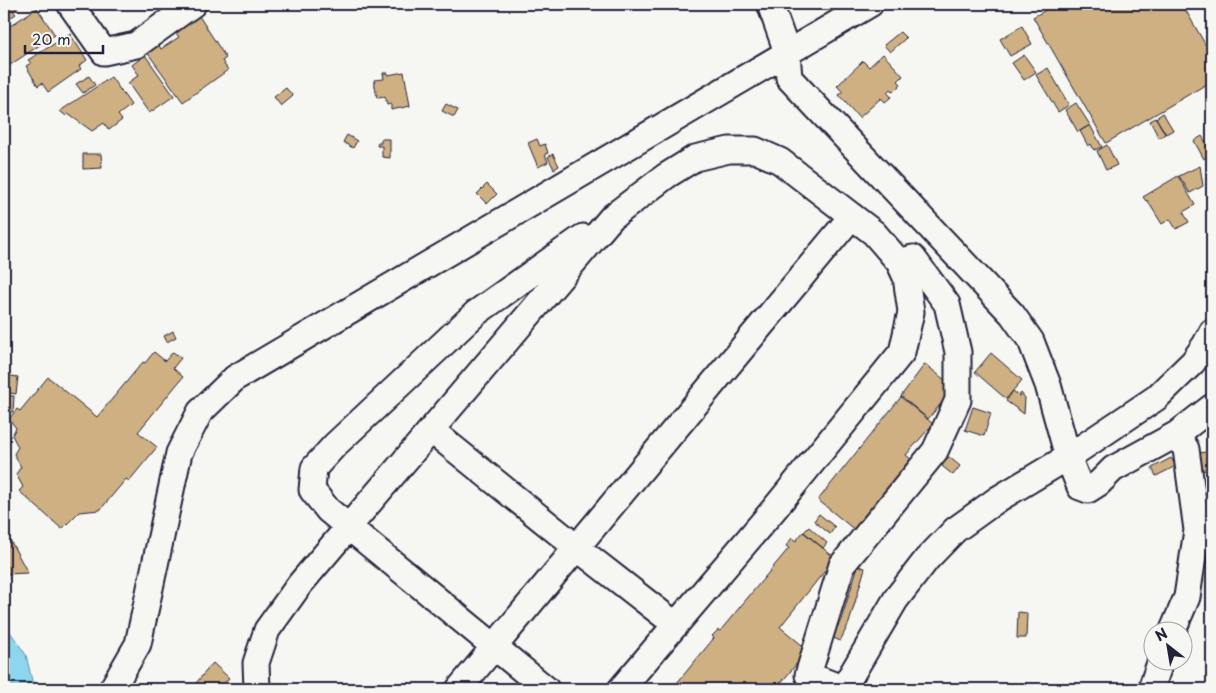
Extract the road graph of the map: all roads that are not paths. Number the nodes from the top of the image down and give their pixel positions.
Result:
1 (70, 4) edge
2 (193, 4) edge
3 (770, 4) edge
4 (870, 4) edge
5 (787, 52) junction
6 (852, 216) junction
7 (612, 217) junction
8 (899, 262) junction
9 (1212, 332) edge
10 (1212, 407) edge
11 (431, 430) junction
12 (1176, 434) junction
13 (1068, 457) junction
14 (350, 527) junction
15 (576, 547) junction
16 (1177, 620) edge
17 (676, 625) junction
18 (494, 647) junction
19 (1158, 670) edge
20 (112, 689) edge
21 (257, 689) edge
22 (459, 689) edge
23 (546, 689) edge
24 (622, 689) edge
25 (843, 689) edge
26 (1151, 689) edge

1 - 2 street
3 - 5 street
4 - 5 street
5 - 13 street
5 - 20 street
6 - 7 street
6 - 8 street
6 - 15 street
7 - 11 street
7 - 14 street
8 - 17 street
8 - 25 street
9 - 13 street
10 - 12 street
11 - 14 street
11 - 15 street
12 - 13 street
12 - 16 street
13 - 25 street
14 - 18 street
14 - 21 street
15 - 17 street
15 - 18 street
17 - 24 street
18 - 22 street
18 - 23 street
19 - 26 street

